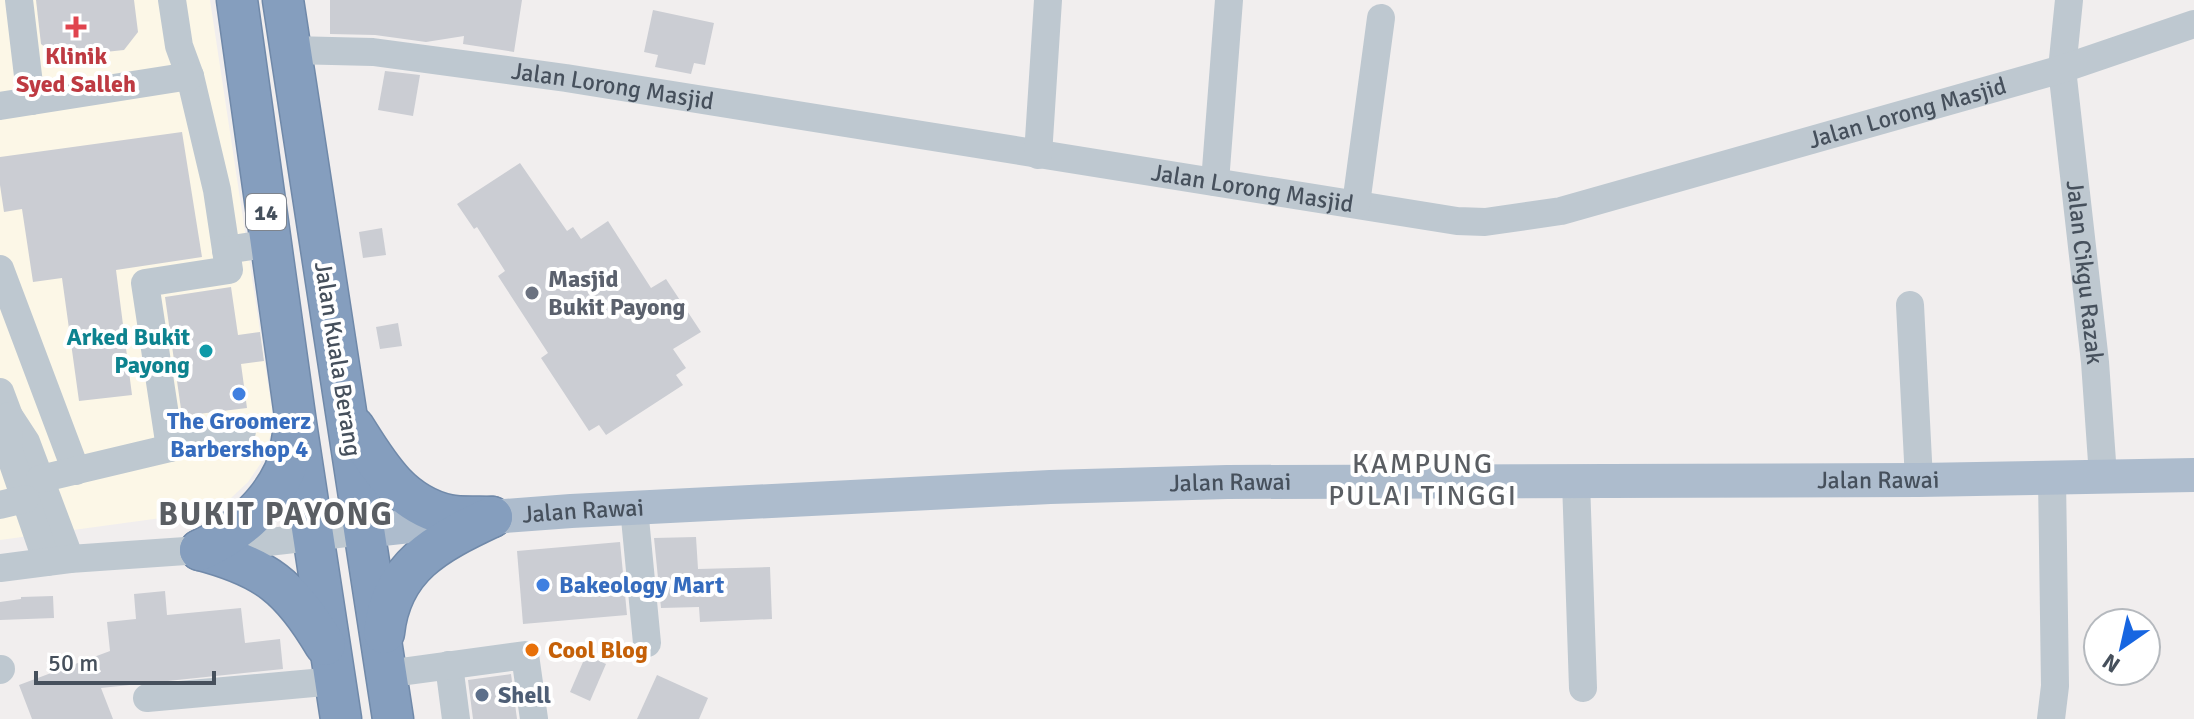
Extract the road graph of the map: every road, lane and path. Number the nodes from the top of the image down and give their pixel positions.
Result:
1 (19, 0) edge
2 (172, 0) edge
3 (237, 0) edge
4 (283, 0) edge
5 (1048, 0) edge
6 (1229, 0) edge
7 (2069, 0) edge
8 (1381, 18) dead end
9 (2194, 24) edge
10 (291, 50) junction
11 (2062, 69) junction
12 (190, 76) junction
13 (31, 101) junction
14 (0, 106) edge
15 (1038, 155) junction
16 (1215, 182) junction
17 (1356, 204) junction
18 (271, 243) junction
19 (226, 250) junction
20 (0, 269) edge
21 (1910, 305) dead end
22 (5, 404) edge
23 (347, 416) junction
24 (296, 423) junction
25 (242, 431) dead end
26 (170, 448) junction
27 (76, 471) junction
28 (2194, 475) edge
29 (2103, 476) junction
30 (2052, 478) junction
31 (1919, 480) junction
32 (1576, 481) junction
33 (22, 494) edge
34 (634, 508) junction
35 (492, 517) junction
36 (364, 531) junction
37 (314, 537) junction
38 (200, 550) junction
39 (58, 560) junction
40 (0, 568) edge
41 (647, 643) dead end
42 (385, 661) junction
43 (449, 665) junction
44 (336, 685) edge
45 (1583, 688) dead end
46 (147, 698) dead end
47 (393, 719) edge
48 (456, 719) edge
49 (534, 719) edge
50 (2051, 719) edge

1 - 13 street
2 - 12 street
3 - 18 highway, Jalan Kuala Berang / 14
4 - 10 highway, Jalan Kuala Berang / 14
5 - 15 street
6 - 16 street
7 - 11 street, Jalan Cikgu Razak
8 - 17 street
9 - 11 street, Jalan Lorong Masjid
10 - 15 street, Jalan Lorong Masjid
10 - 23 highway, Jalan Kuala Berang / 14
11 - 17 street, Jalan Lorong Masjid
11 - 29 street, Jalan Cikgu Razak
12 - 13 street
12 - 19 street
13 - 14 street
15 - 16 street, Jalan Lorong Masjid
16 - 17 street, Jalan Lorong Masjid
18 - 19 street
18 - 24 highway, Jalan Kuala Berang / 14
19 - 26 street
20 - 27 street
21 - 31 street
22 - 33 street
23 - 35 highway
23 - 36 highway, Jalan Kuala Berang / 14
24 - 37 highway, Jalan Kuala Berang / 14
24 - 38 highway
25 - 26 street
26 - 27 street
27 - 33 street
28 - 29 main road, Jalan Rawai
29 - 30 main road, Jalan Rawai
30 - 31 main road, Jalan Rawai
30 - 50 street
31 - 32 main road, Jalan Rawai
32 - 34 main road, Jalan Rawai
32 - 45 street
33 - 39 street
34 - 35 main road, Jalan Rawai
34 - 41 street
35 - 36 main road, Jalan Rawai
35 - 42 highway
36 - 37 street
36 - 42 highway, Jalan Kuala Berang / 14
37 - 38 street
37 - 44 highway, Jalan Kuala Berang / 14
38 - 39 street
38 - 44 highway
39 - 40 street
42 - 43 street
42 - 47 highway, Jalan Kuala Berang / 14
43 - 48 street
43 - 49 street
44 - 46 street

